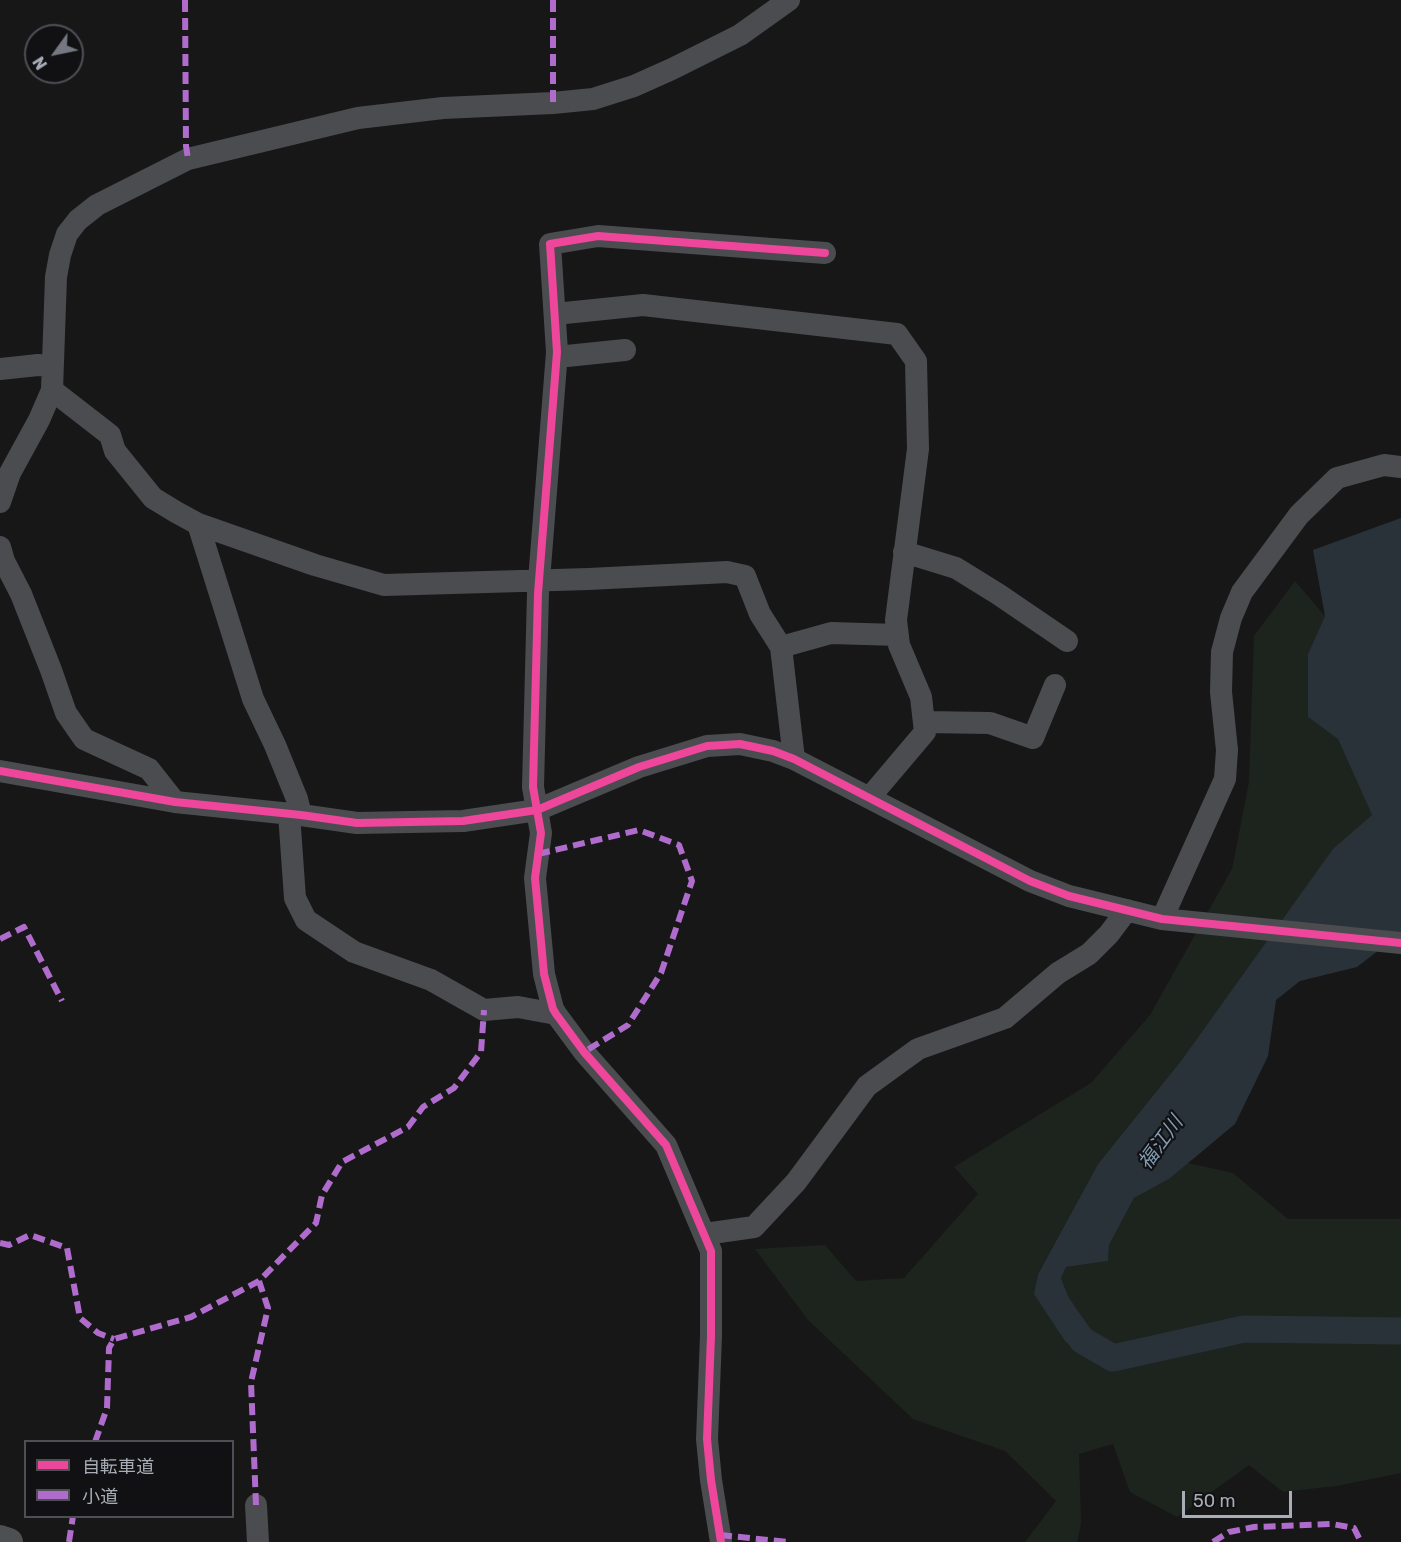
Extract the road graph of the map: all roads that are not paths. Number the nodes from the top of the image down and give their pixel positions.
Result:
1 (789, 0) edge
2 (825, 253) dead end
3 (555, 314) junction
4 (625, 350) dead end
5 (557, 357) junction
6 (52, 366) junction
7 (0, 369) edge
8 (52, 390) junction
9 (1401, 467) edge
10 (0, 502) edge
11 (198, 524) junction
12 (0, 546) edge
13 (904, 552) junction
14 (540, 581) junction
15 (898, 635) junction
16 (1067, 641) dead end
17 (781, 646) junction
18 (1055, 685) dead end
19 (924, 722) junction
20 (794, 759) junction
21 (0, 771) edge
22 (870, 797) junction
23 (175, 802) junction
24 (537, 810) junction
25 (295, 814) junction
26 (1127, 910) junction
27 (1162, 918) junction
28 (1401, 943) edge
29 (556, 1014) junction
30 (705, 1234) junction
31 (256, 1505) dead end
32 (0, 1539) edge
33 (9, 1542) edge
34 (258, 1542) edge
35 (721, 1542) edge

1 - 6 street
2 - 3 street
3 - 5 street
3 - 13 street
4 - 5 street
5 - 14 street
6 - 7 street
6 - 8 street
8 - 10 street
8 - 11 street
9 - 27 street
11 - 14 street
11 - 25 street
12 - 23 street
13 - 15 street
13 - 16 street
14 - 17 street
14 - 24 street
15 - 17 street
15 - 19 street
17 - 20 street
18 - 19 street
19 - 22 street
20 - 22 street
20 - 24 street
21 - 23 street
22 - 26 street
23 - 25 street
24 - 25 street
24 - 29 street
25 - 29 street
26 - 27 street
26 - 30 street
27 - 28 street
29 - 30 street
30 - 35 street
31 - 34 street
32 - 33 main road

